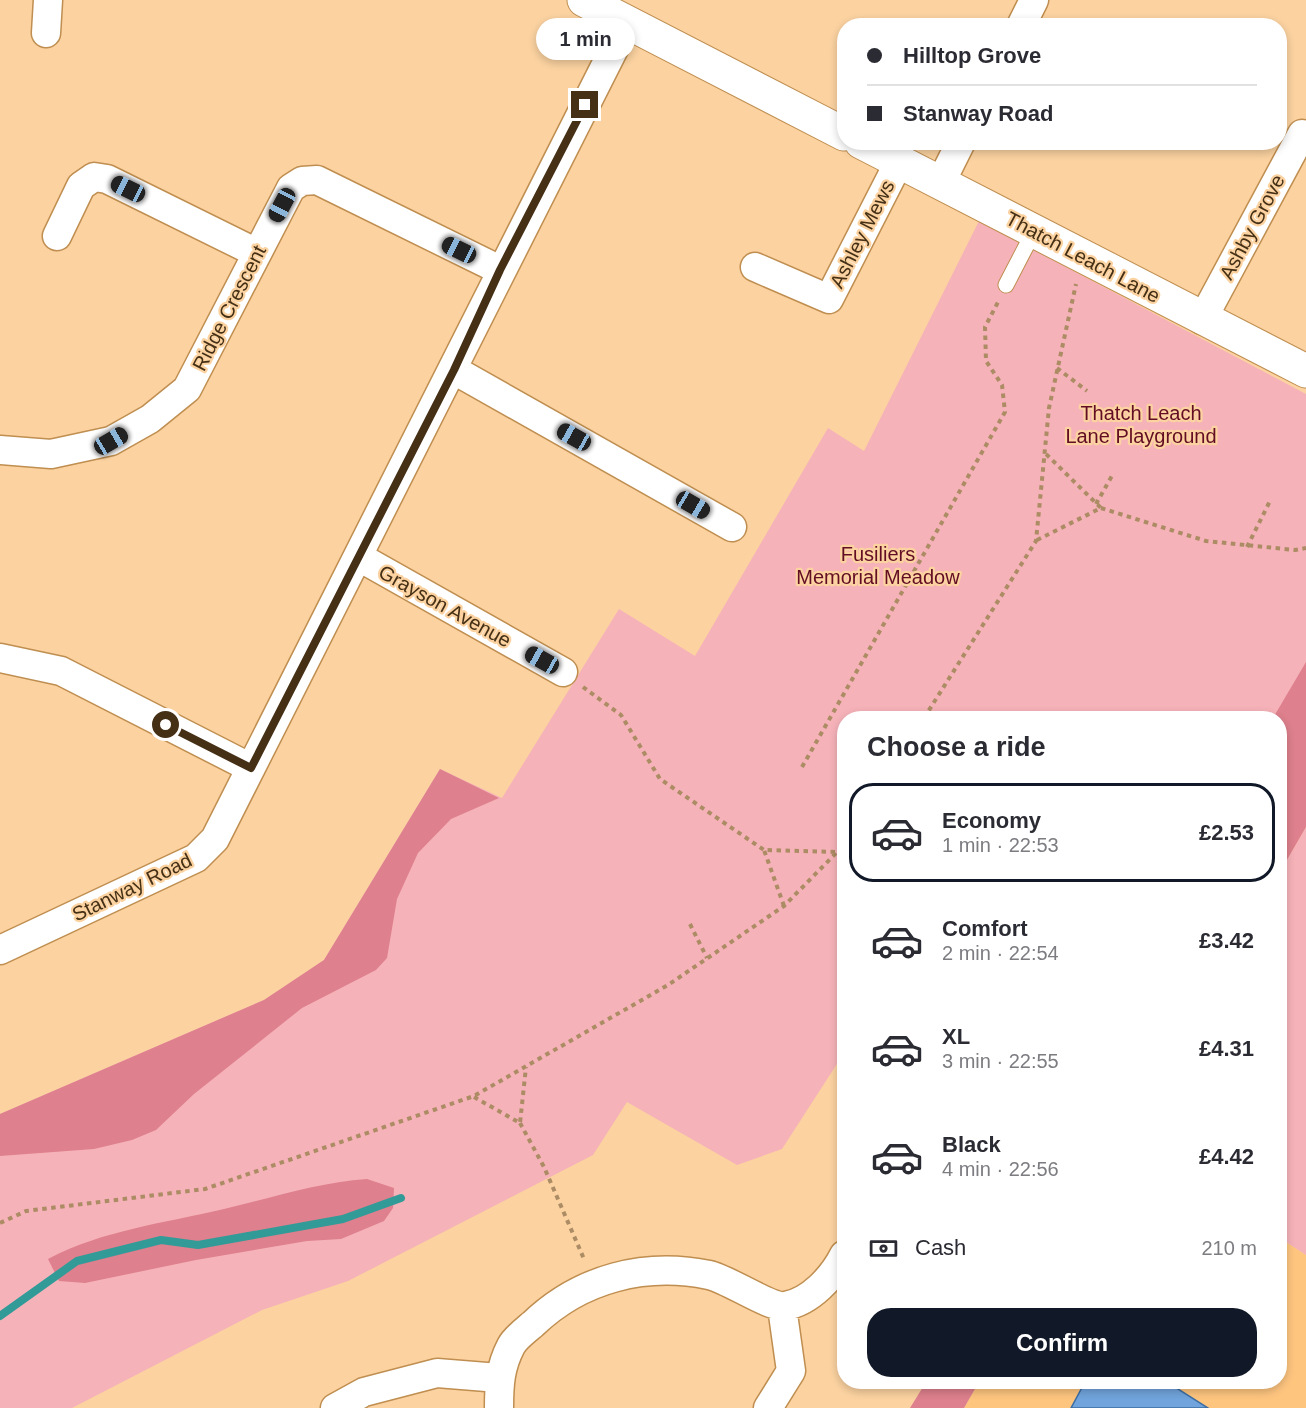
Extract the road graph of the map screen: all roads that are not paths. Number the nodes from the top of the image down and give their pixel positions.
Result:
1 (48, 0) edge
2 (584, 0) edge
3 (1034, 0) edge
4 (1025, 18) edge
5 (627, 23) junction
6 (46, 33) dead end
7 (837, 130) edge
8 (1302, 134) dead end
9 (876, 150) edge
10 (957, 150) edge
11 (898, 162) junction
12 (941, 182) junction
13 (1034, 231) junction
14 (57, 236) dead end
15 (257, 253) junction
16 (755, 267) dead end
17 (500, 270) junction
18 (1006, 285) road end
19 (1202, 320) junction
20 (454, 370) junction
21 (1306, 371) edge
22 (0, 450) edge
23 (732, 527) dead end
24 (358, 557) junction
25 (0, 658) edge
26 (563, 672) road end
27 (251, 768) junction
28 (0, 950) edge
29 (837, 1268) edge
30 (782, 1307) junction
31 (498, 1378) junction
32 (335, 1408) edge
33 (499, 1408) edge
34 (768, 1408) edge

1 - 6 street
2 - 5 street
3 - 4 street
5 - 7 street
5 - 17 street, Stanway Road
8 - 19 street, Ashby Grove
9 - 11 street, Thatch Leach Lane
10 - 12 street
11 - 12 street, Thatch Leach Lane
11 - 16 street, Ashley Mews
12 - 13 street, Thatch Leach Lane
13 - 18 lane
13 - 19 street, Thatch Leach Lane
14 - 15 street
15 - 17 street, Ridge Crescent
15 - 22 street, Ridge Crescent
17 - 20 street, Stanway Road
19 - 21 street, Thatch Leach Lane
20 - 23 street
20 - 24 street, Stanway Road
24 - 26 street, Grayson Avenue
24 - 27 street, Stanway Road
25 - 27 street
27 - 28 street, Stanway Road
29 - 30 street
30 - 31 street
30 - 34 street
31 - 32 street
31 - 33 street

